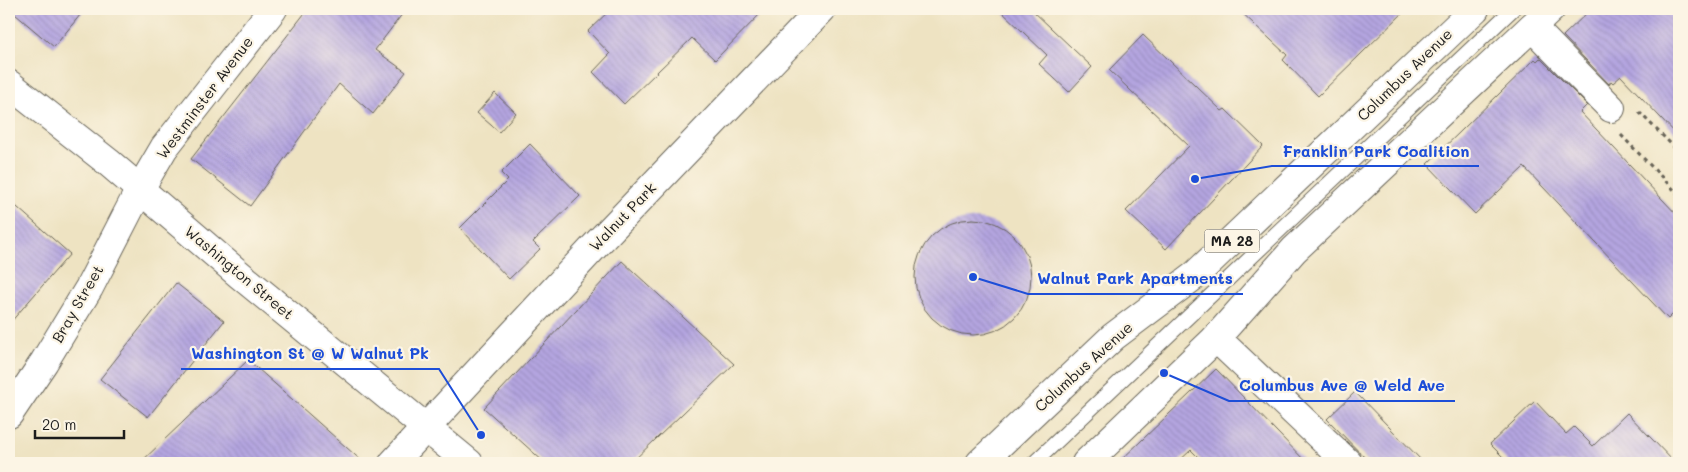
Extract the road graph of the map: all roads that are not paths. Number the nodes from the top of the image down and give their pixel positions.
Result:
1 (273, 9) edge
2 (822, 9) edge
3 (1475, 9) edge
4 (1532, 15) edge
5 (9, 84) edge
6 (1611, 108) dead end
7 (140, 189) junction
8 (1216, 338) junction
9 (9, 414) edge
10 (427, 428) junction
11 (393, 463) edge
12 (469, 463) edge
13 (980, 463) edge
14 (1034, 463) edge
15 (1086, 463) edge
16 (1348, 463) edge

1 - 7 main road, Westminster Avenue
2 - 10 main road, Walnut Park
3 - 13 main road, Columbus Avenue / MA 28
4 - 6 main road
4 - 8 main road
4 - 14 lane, Columbus Avenue
5 - 7 main road, Washington Street
7 - 9 main road, Bray Street
7 - 10 main road, Washington Street
8 - 15 main road
8 - 16 main road
10 - 11 main road, Walnut Park
10 - 12 main road, Washington Street

